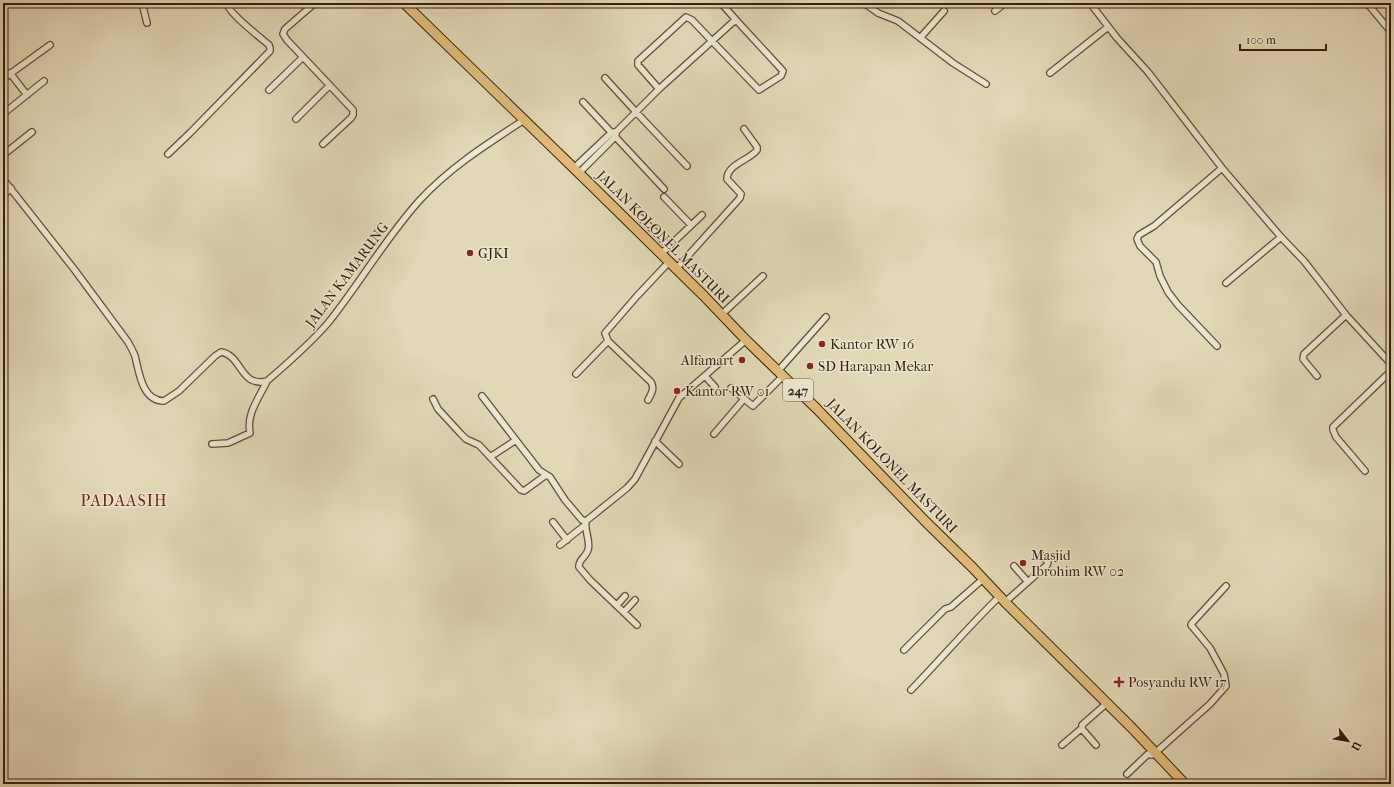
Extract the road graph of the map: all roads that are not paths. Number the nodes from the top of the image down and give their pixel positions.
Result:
1 (142, 3) edge
2 (227, 3) edge
3 (315, 3) edge
4 (404, 3) edge
5 (721, 3) edge
6 (864, 3) edge
7 (1005, 3) edge
8 (1090, 3) edge
9 (1367, 3) edge
10 (944, 11) dead end
11 (995, 11) dead end
12 (737, 21) junction
13 (147, 23) dead end
14 (1108, 27) junction
15 (1391, 32) edge
16 (920, 38) junction
17 (712, 41) junction
18 (50, 45) dead end
19 (304, 57) junction
20 (10, 73) junction
21 (1050, 73) dead end
22 (605, 78) dead end
23 (3, 79) edge
24 (44, 81) dead end
25 (986, 84) dead end
26 (329, 86) junction
27 (659, 89) junction
28 (269, 90) dead end
29 (27, 95) junction
30 (583, 102) dead end
31 (636, 112) junction
32 (3, 114) edge
33 (296, 119) dead end
34 (524, 120) junction
35 (744, 129) dead end
36 (32, 132) dead end
37 (614, 134) junction
38 (323, 144) dead end
39 (168, 154) dead end
40 (3, 155) edge
41 (687, 166) dead end
42 (1222, 168) junction
43 (576, 171) junction
44 (3, 179) edge
45 (11, 188) junction
46 (664, 189) dead end
47 (3, 196) edge
48 (664, 197) dead end
49 (702, 215) dead end
50 (641, 218) dead end
51 (691, 225) junction
52 (1281, 237) junction
53 (667, 244) junction
54 (659, 252) junction
55 (668, 262) junction
56 (676, 269) junction
57 (763, 276) dead end
58 (1226, 283) dead end
59 (721, 315) junction
60 (1346, 315) junction
61 (826, 317) dead end
62 (746, 340) junction
63 (608, 341) junction
64 (1217, 346) dead end
65 (1391, 364) edge
66 (1391, 371) edge
67 (576, 374) dead end
68 (780, 374) junction
69 (705, 376) junction
70 (1317, 376) dead end
71 (267, 381) junction
72 (715, 387) dead end
73 (732, 388) dead end
74 (482, 396) dead end
75 (433, 399) dead end
76 (744, 399) junction
77 (648, 400) dead end
78 (714, 434) dead end
79 (516, 440) junction
80 (655, 441) junction
81 (212, 444) dead end
82 (490, 457) junction
83 (679, 464) dead end
84 (1365, 471) dead end
85 (546, 474) junction
86 (553, 522) dead end
87 (585, 523) junction
88 (567, 540) junction
89 (560, 545) dead end
90 (1042, 556) dead end
91 (1014, 566) dead end
92 (983, 579) junction
93 (1028, 582) junction
94 (1226, 586) dead end
95 (625, 596) dead end
96 (1003, 599) junction
97 (634, 600) dead end
98 (617, 604) junction
99 (624, 612) junction
100 (637, 625) dead end
101 (904, 650) dead end
102 (911, 690) dead end
103 (1106, 703) junction
104 (1082, 728) junction
105 (1062, 745) dead end
106 (1096, 745) dead end
107 (1155, 753) junction
108 (1127, 774) dead end
109 (1185, 784) edge

1 - 13 street
2 - 39 street
3 - 19 street
4 - 34 main road, JALAN KOLONEL MASTURI / 247
5 - 12 street
6 - 16 street
7 - 11 street
8 - 14 street
9 - 15 street
10 - 16 street
12 - 17 street
12 - 17 street
14 - 21 street
14 - 42 street
16 - 25 street
17 - 27 street
17 - 27 street
18 - 20 street
19 - 26 street
19 - 28 street
20 - 23 street
20 - 29 street
22 - 31 street
24 - 29 street
26 - 33 street
26 - 38 street
27 - 31 street
29 - 32 street
30 - 37 street
31 - 37 street
31 - 41 street
34 - 43 main road, JALAN KOLONEL MASTURI / 247
34 - 71 street, JALAN KAMARUNG
35 - 56 street
36 - 40 street
37 - 43 street
37 - 46 street
42 - 52 street
42 - 64 street
43 - 54 main road, JALAN KOLONEL MASTURI / 247
44 - 45 street
45 - 47 street
45 - 71 street
48 - 51 street
49 - 51 street
50 - 53 street
51 - 53 street
52 - 58 street
52 - 60 street
53 - 54 street
54 - 55 main road, JALAN KOLONEL MASTURI / 247
55 - 56 main road, JALAN KOLONEL MASTURI / 247
55 - 63 street
56 - 59 main road, JALAN KOLONEL MASTURI / 247
57 - 59 street
59 - 62 main road, JALAN KOLONEL MASTURI / 247
60 - 65 street
60 - 70 street
61 - 68 street
62 - 68 main road, JALAN KOLONEL MASTURI / 247
62 - 69 street
63 - 67 street
63 - 77 street
66 - 84 street
68 - 76 street
68 - 92 main road, JALAN KOLONEL MASTURI / 247
69 - 72 street
69 - 80 street
71 - 81 street
73 - 76 street
74 - 79 street
75 - 82 street
76 - 78 street
79 - 82 street
79 - 85 street
80 - 83 street
80 - 87 street
82 - 85 street
85 - 87 street
86 - 88 street
87 - 88 street
87 - 98 street
88 - 89 street
90 - 93 street
91 - 93 street
92 - 96 main road, JALAN KOLONEL MASTURI / 247
92 - 101 street
93 - 96 street
94 - 107 street
95 - 98 street
96 - 102 street
96 - 103 main road, JALAN KOLONEL MASTURI / 247
97 - 99 street
98 - 99 street
99 - 100 street
103 - 104 street
103 - 107 main road, JALAN KOLONEL MASTURI / 247
104 - 105 street
104 - 106 street
107 - 108 street
107 - 109 main road, JALAN KOLONEL MASTURI / 247

